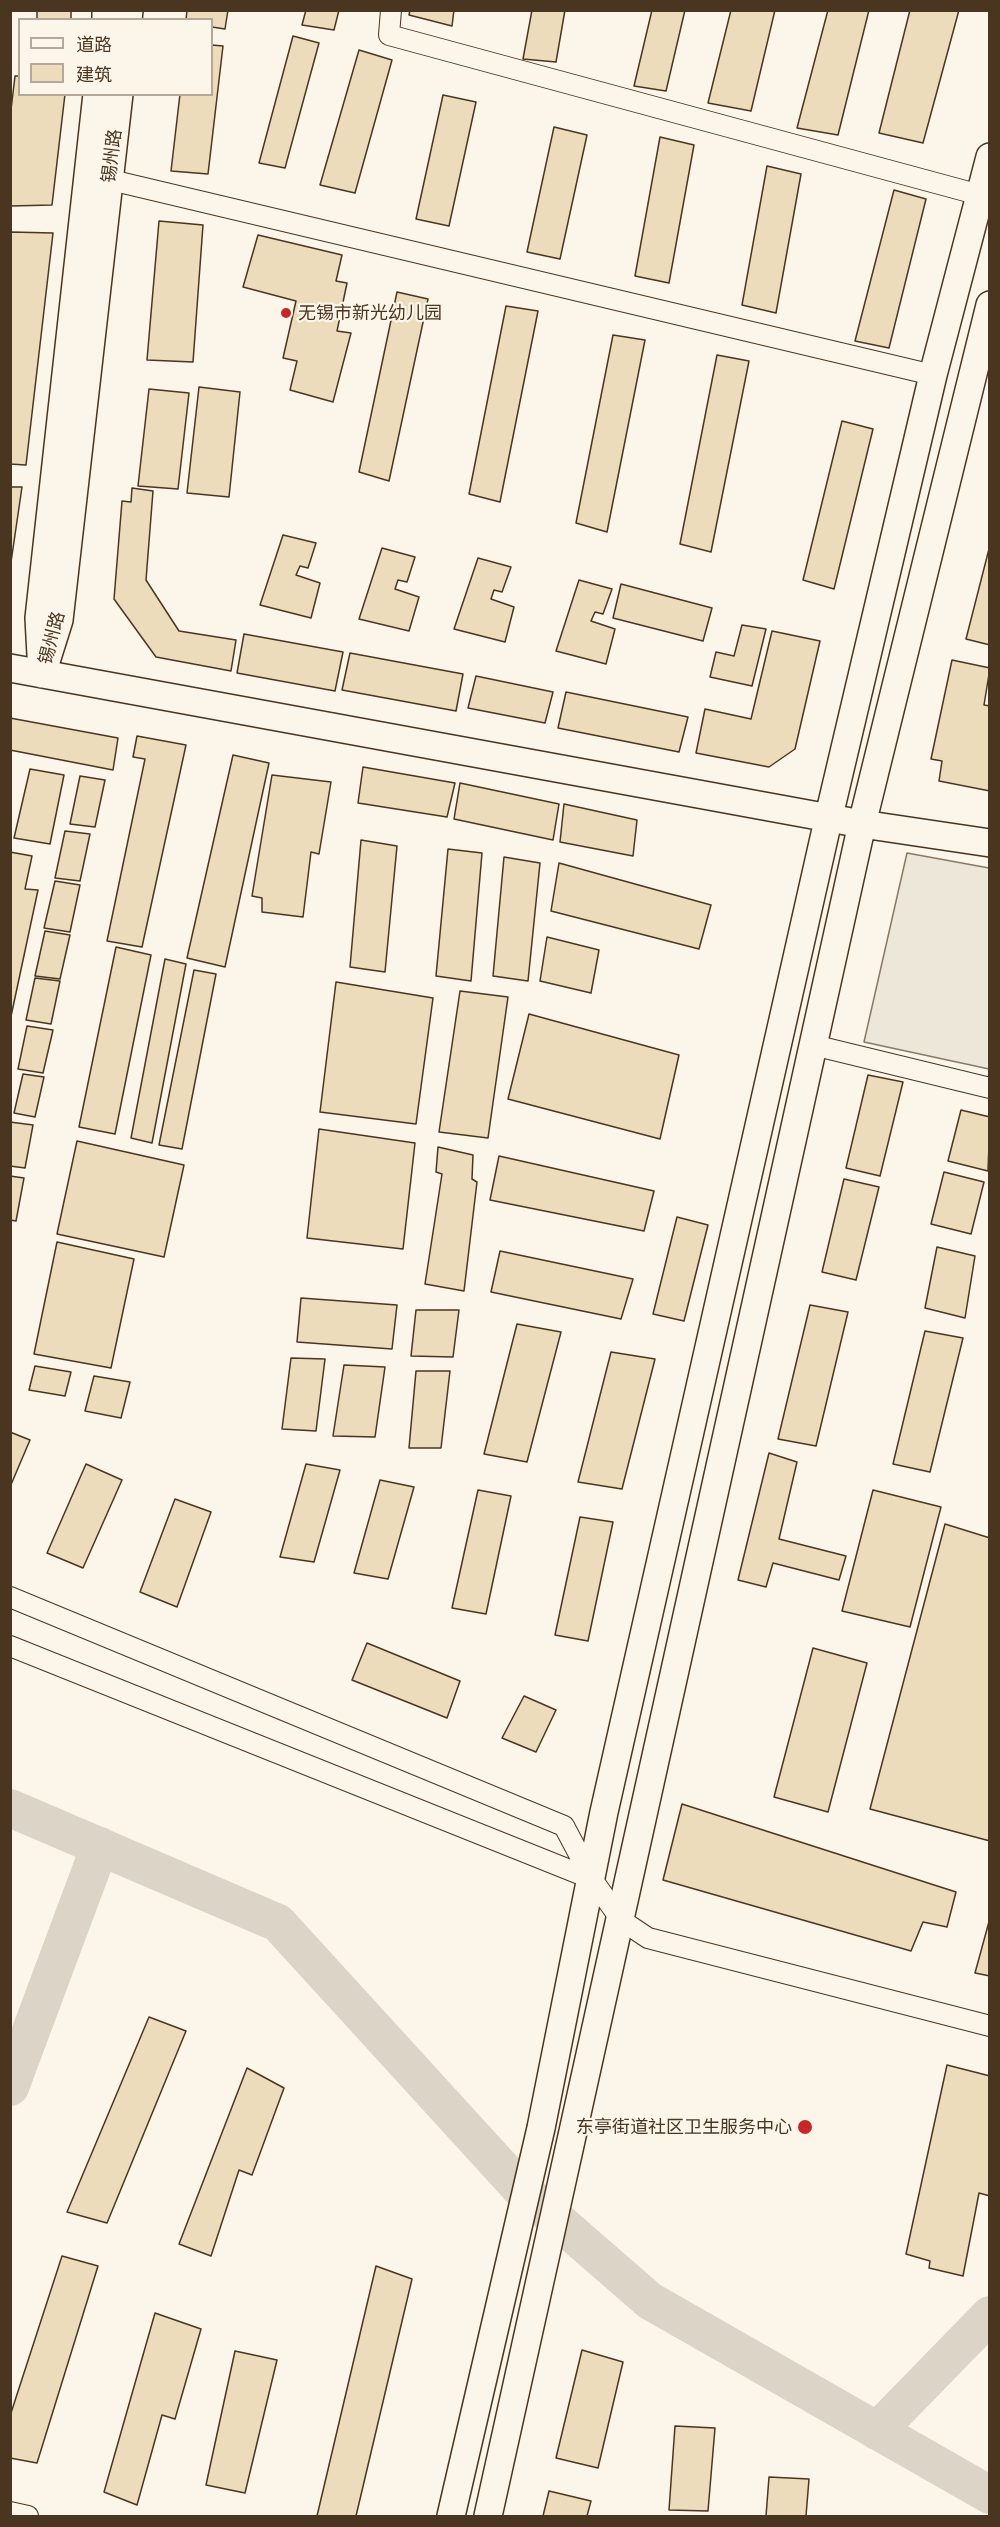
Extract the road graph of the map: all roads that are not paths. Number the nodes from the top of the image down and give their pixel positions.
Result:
1 (391, 10) edge
2 (98, 96) edge
3 (119, 96) edge
4 (990, 157) edge
5 (99, 177) junction
6 (980, 195) junction
7 (990, 305) edge
8 (933, 375) junction
9 (10, 668) edge
10 (42, 674) junction
11 (829, 816) junction
12 (862, 824) junction
13 (990, 843) edge
14 (813, 1045) junction
15 (990, 1088) edge
16 (10, 1597) edge
17 (10, 1646) edge
18 (592, 1879) junction
19 (621, 1920) junction
20 (990, 2026) edge
21 (10, 2512) edge
22 (28, 2517) edge
23 (452, 2517) edge
24 (488, 2517) edge

1 - 6 street
2 - 5 main road, 锡州路
3 - 5 main road, 锡州路
4 - 6 main road
5 - 8 street
5 - 10 main road, 锡州路
6 - 8 main road
7 - 12 main road
8 - 11 main road
9 - 10 main road
10 - 11 main road
11 - 12 main road
11 - 18 main road
12 - 13 main road
12 - 14 main road
14 - 15 street
14 - 19 main road
16 - 18 street
17 - 18 street
18 - 19 street
18 - 23 main road
19 - 20 street
19 - 24 main road
21 - 22 street

